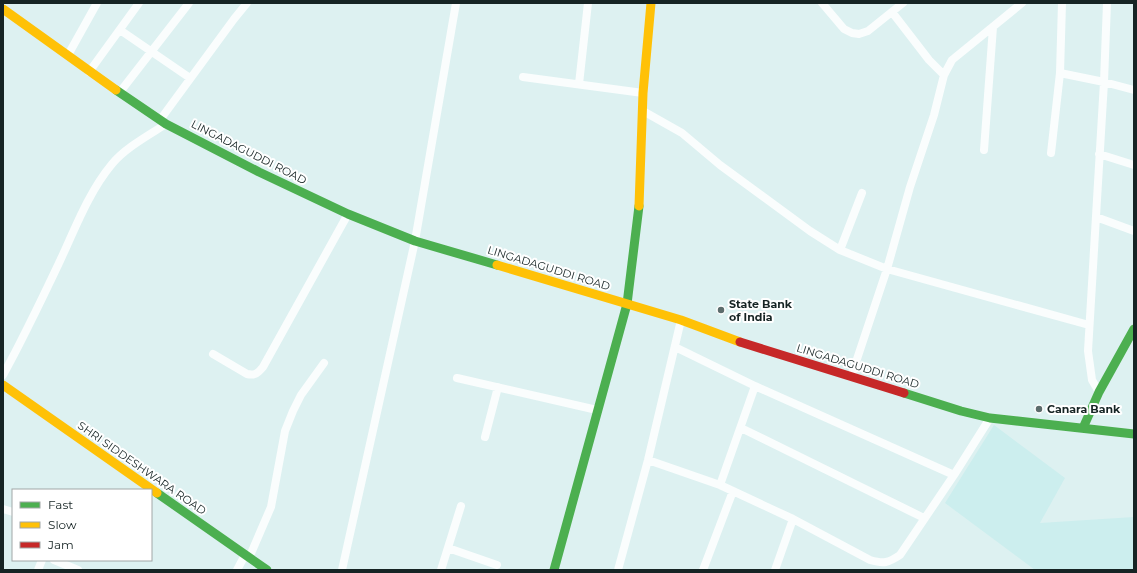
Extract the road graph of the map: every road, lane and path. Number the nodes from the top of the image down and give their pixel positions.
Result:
1 (6, 3) edge
2 (97, 3) edge
3 (139, 3) edge
4 (189, 3) edge
5 (247, 3) edge
6 (456, 3) edge
7 (588, 3) edge
8 (651, 3) edge
9 (822, 3) edge
10 (903, 3) edge
11 (1022, 3) edge
12 (1062, 3) edge
13 (1107, 3) edge
14 (3, 6) edge
15 (3, 10) edge
16 (892, 12) junction
17 (994, 27) junction
18 (120, 30) junction
19 (151, 52) junction
20 (68, 55) junction
21 (89, 72) junction
22 (1060, 73) junction
23 (944, 75) junction
24 (523, 76) dead end
25 (190, 78) junction
26 (1104, 82) junction
27 (579, 84) junction
28 (1134, 90) edge
29 (120, 92) junction
30 (643, 93) junction
31 (643, 111) junction
32 (163, 122) junction
33 (984, 150) dead end
34 (1051, 153) dead end
35 (1099, 154) junction
36 (1134, 165) edge
37 (862, 193) dead end
38 (348, 214) junction
39 (1096, 217) junction
40 (1134, 231) edge
41 (416, 241) junction
42 (840, 250) junction
43 (886, 269) junction
44 (627, 304) junction
45 (681, 320) junction
46 (1089, 325) junction
47 (1134, 329) edge
48 (675, 347) junction
49 (213, 354) dead end
50 (324, 363) dead end
51 (3, 376) edge
52 (851, 377) junction
53 (458, 378) dead end
54 (3, 385) edge
55 (755, 386) junction
56 (498, 387) junction
57 (1099, 392) junction
58 (597, 410) junction
59 (990, 418) junction
60 (741, 428) junction
61 (1083, 428) junction
62 (1134, 434) edge
63 (485, 437) dead end
64 (648, 460) junction
65 (954, 475) junction
66 (720, 485) junction
67 (151, 489) edge
68 (152, 489) edge
69 (733, 491) junction
70 (461, 506) dead end
71 (924, 518) junction
72 (793, 519) junction
73 (448, 548) junction
74 (247, 556) junction
75 (56, 561) edge
76 (497, 565) dead end
77 (78, 570) edge
78 (237, 570) edge
79 (267, 570) edge
80 (342, 570) edge
81 (440, 570) edge
82 (554, 570) edge
83 (618, 570) edge
84 (704, 570) edge
85 (775, 570) edge

1 - 14 street
2 - 20 street
3 - 18 street
4 - 19 street
5 - 25 street
6 - 41 street
7 - 27 street
8 - 30 main road
9 - 16 street
10 - 16 street
11 - 17 street
12 - 22 street
13 - 26 street
15 - 20 main road, LINGADAGUDDI ROAD
16 - 23 street
17 - 23 street
17 - 33 street
18 - 19 street
18 - 21 street
19 - 25 street
19 - 29 street
20 - 21 main road, LINGADAGUDDI ROAD
21 - 29 main road, LINGADAGUDDI ROAD
22 - 26 street
22 - 34 street
23 - 43 street
24 - 27 street
25 - 32 street
26 - 28 street
26 - 35 street
27 - 30 street
29 - 32 main road, LINGADAGUDDI ROAD
30 - 31 main road
31 - 42 street
31 - 44 main road
32 - 38 main road, LINGADAGUDDI ROAD
32 - 51 street
35 - 36 street
35 - 39 street
37 - 42 street
38 - 41 main road, LINGADAGUDDI ROAD
38 - 49 street
39 - 40 street
39 - 46 street
41 - 44 main road, LINGADAGUDDI ROAD
41 - 80 street
42 - 43 street
43 - 46 street
43 - 52 street
44 - 45 main road, LINGADAGUDDI ROAD
44 - 58 main road
45 - 48 street
45 - 52 main road, LINGADAGUDDI ROAD
46 - 57 street
47 - 57 main road
48 - 55 street
48 - 64 street
50 - 74 street
52 - 59 main road, LINGADAGUDDI ROAD
53 - 56 street
54 - 67 main road, SHRI SIDDESHWARA ROAD
55 - 60 street
55 - 65 street
56 - 58 street
56 - 63 street
57 - 61 main road
58 - 82 main road
59 - 61 main road, LINGADAGUDDI ROAD
59 - 65 street
60 - 66 street
60 - 71 street
61 - 62 main road, LINGADAGUDDI ROAD
64 - 66 street
64 - 83 street
65 - 71 street
66 - 69 street
68 - 74 main road, SHRI SIDDESHWARA ROAD
69 - 72 street
69 - 84 street
70 - 73 street
71 - 72 street
72 - 85 street
73 - 76 street
73 - 81 street
74 - 78 street
74 - 79 main road, SHRI SIDDESHWARA ROAD
75 - 77 street

